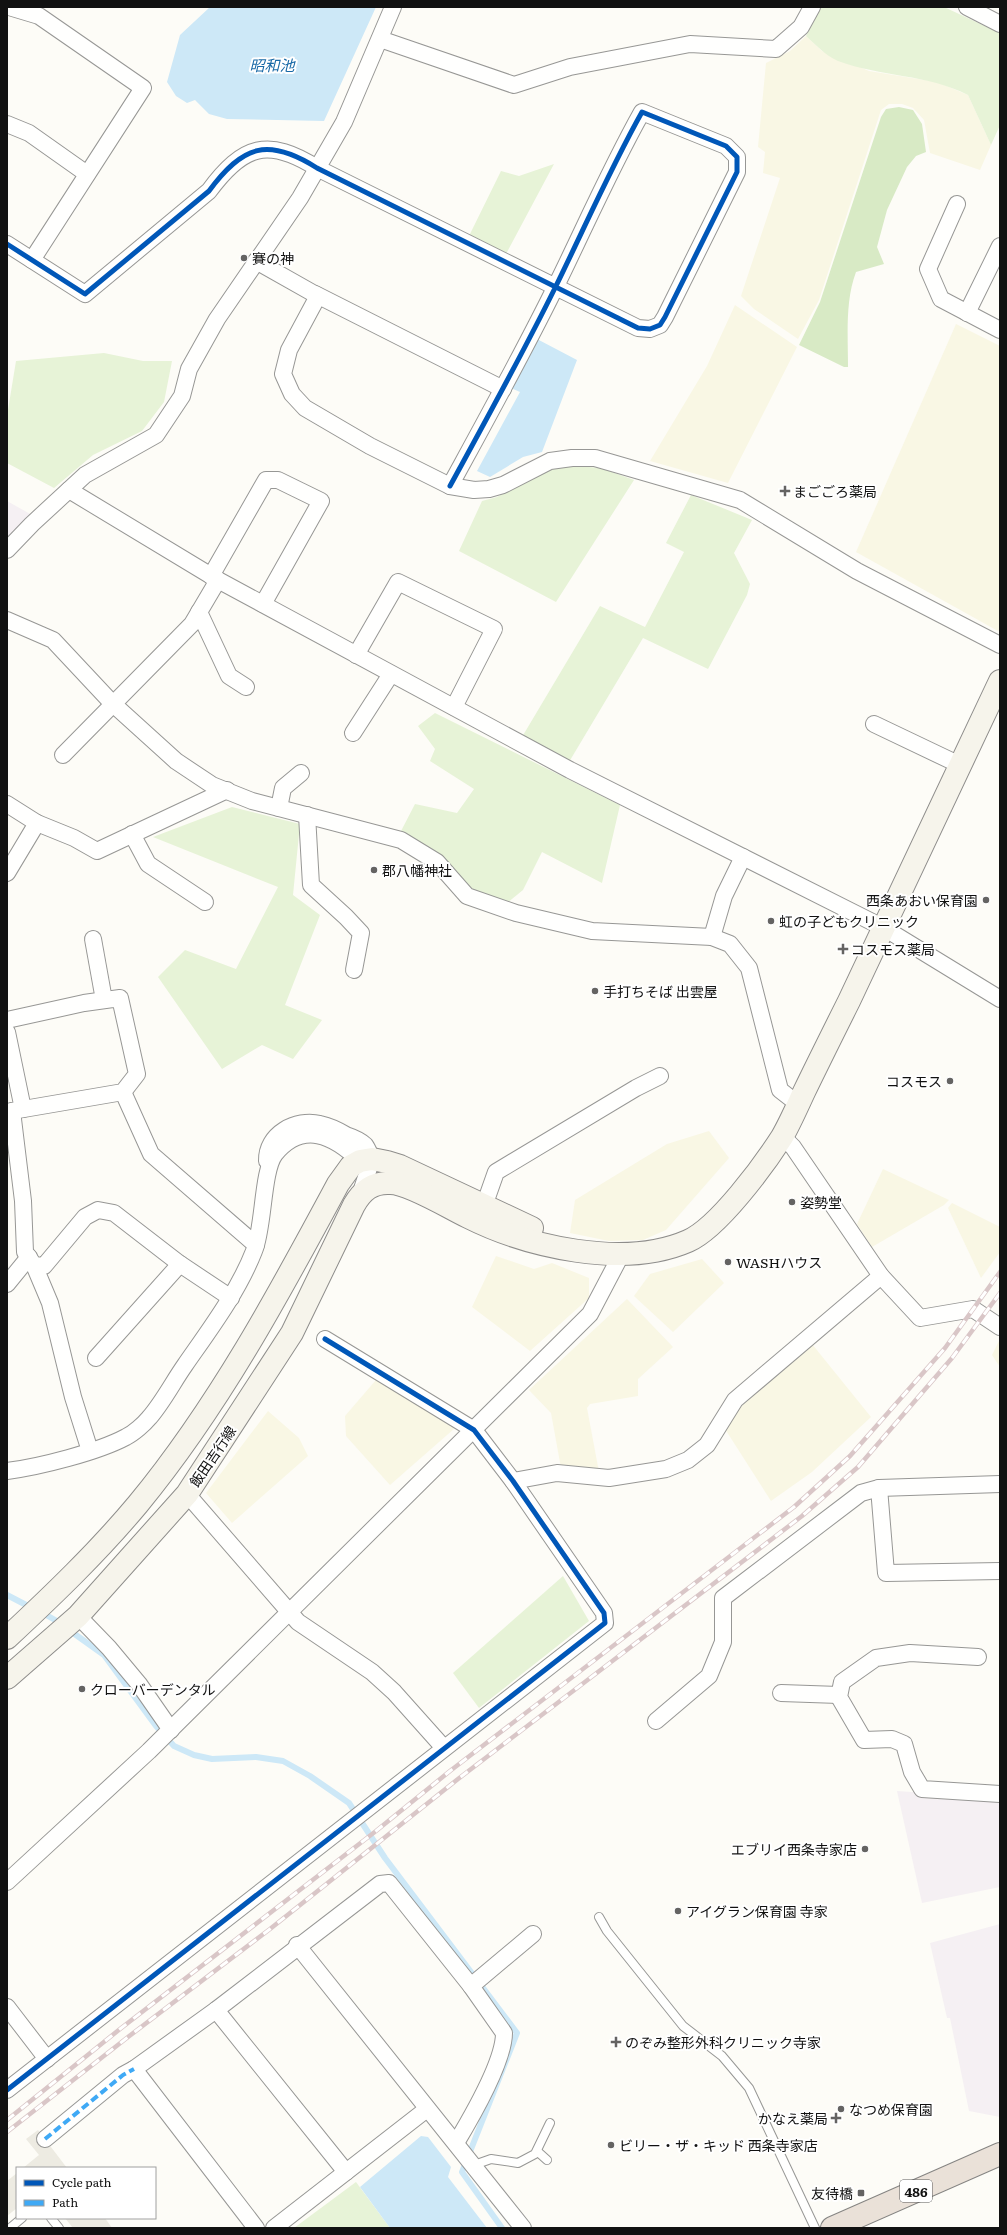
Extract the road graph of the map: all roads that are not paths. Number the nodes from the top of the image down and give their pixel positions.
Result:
1 (9, 7) edge
2 (393, 7) edge
3 (812, 7) edge
4 (967, 7) edge
5 (42, 11) edge
6 (1000, 24) edge
7 (380, 39) junction
8 (7, 124) edge
9 (318, 168) junction
10 (87, 174) junction
11 (957, 204) dead end
12 (7, 244) edge
13 (1000, 246) edge
14 (32, 260) junction
15 (256, 261) junction
16 (555, 288) junction
17 (315, 294) junction
18 (967, 313) junction
19 (1000, 330) edge
20 (503, 389) junction
21 (450, 486) junction
22 (69, 490) junction
23 (7, 550) edge
24 (214, 578) junction
25 (263, 604) junction
26 (199, 612) junction
27 (7, 620) edge
28 (1000, 646) edge
29 (356, 655) junction
30 (392, 674) junction
31 (1000, 681) edge
32 (246, 687) dead end
33 (112, 703) junction
34 (454, 707) junction
35 (874, 724) dead end
36 (353, 733) dead end
37 (63, 755) dead end
38 (960, 765) junction
39 (301, 773) dead end
40 (227, 790) junction
41 (7, 804) edge
42 (279, 808) junction
43 (307, 815) junction
44 (37, 823) junction
45 (132, 834) junction
46 (743, 857) junction
47 (7, 873) edge
48 (205, 902) dead end
49 (884, 928) junction
50 (712, 937) junction
51 (93, 939) dead end
52 (354, 970) dead end
53 (1000, 999) edge
54 (104, 1000) junction
55 (7, 1020) edge
56 (7, 1032) edge
57 (660, 1076) dead end
58 (123, 1092) junction
59 (798, 1104) junction
60 (14, 1110) edge
61 (782, 1136) junction
62 (366, 1160) junction
63 (12, 1163) edge
64 (361, 1192) junction
65 (484, 1206) junction
66 (256, 1245) junction
67 (577, 1249) junction
68 (621, 1255) junction
69 (31, 1261) junction
70 (180, 1264) junction
71 (881, 1276) junction
72 (7, 1284) edge
73 (231, 1298) junction
74 (1000, 1327) edge
75 (325, 1339) dead end
76 (96, 1358) dead end
77 (474, 1430) junction
78 (90, 1450) junction
79 (7, 1471) edge
80 (513, 1481) junction
81 (1000, 1484) edge
82 (879, 1488) junction
83 (187, 1494) junction
84 (1000, 1571) edge
85 (289, 1613) junction
86 (78, 1616) junction
87 (7, 1638) edge
88 (978, 1657) dead end
89 (7, 1678) edge
90 (781, 1693) dead end
91 (839, 1695) junction
92 (656, 1721) dead end
93 (171, 1730) junction
94 (444, 1748) junction
95 (1000, 1794) edge
96 (7, 1882) edge
97 (599, 1917) dead end
98 (533, 1934) dead end
99 (297, 1945) junction
100 (471, 1986) junction
101 (7, 2007) edge
102 (216, 2010) junction
103 (47, 2059) junction
104 (134, 2069) junction
105 (7, 2090) edge
106 (428, 2109) junction
107 (550, 2123) dead end
108 (45, 2139) dead end
109 (456, 2143) junction
110 (537, 2151) junction
111 (1000, 2154) edge
112 (547, 2160) dead end
113 (474, 2165) junction
114 (346, 2172) junction
115 (21, 2219) edge
116 (52, 2219) edge
117 (10, 2228) edge
118 (59, 2228) edge
119 (256, 2228) edge
120 (274, 2228) edge
121 (523, 2228) edge
122 (815, 2228) edge
123 (832, 2228) edge

1 - 5 street
2 - 7 street
3 - 7 street
4 - 6 street
5 - 10 street
7 - 9 street
8 - 10 street
9 - 14 street
9 - 15 street
9 - 16 street
10 - 14 street
11 - 18 street
12 - 14 street
13 - 18 street
15 - 17 street
15 - 22 street
16 - 16 street
16 - 20 street
17 - 20 street
17 - 21 street
18 - 19 street
20 - 21 street
21 - 28 street
22 - 23 street
22 - 24 street
24 - 25 street
24 - 25 street
24 - 26 street
25 - 29 street
26 - 32 street
26 - 33 street
27 - 33 street
29 - 30 street
29 - 34 street
30 - 34 street
30 - 36 street
31 - 38 street
33 - 37 street
33 - 40 street
34 - 46 street
35 - 38 street
38 - 49 street
39 - 42 street
40 - 42 street
40 - 45 street
41 - 44 street
42 - 43 street
43 - 50 street
43 - 52 street
44 - 45 street
44 - 47 street
45 - 48 street
46 - 49 street
46 - 50 street
49 - 53 street
49 - 59 street
50 - 59 street
51 - 54 street
54 - 55 street
54 - 58 street
56 - 60 street
57 - 65 street
58 - 60 street
58 - 66 street
59 - 61 street
60 - 63 street
61 - 68 street
61 - 71 street
62 - 64 street
62 - 65 street
62 - 66 street
62 - 87 street
63 - 69 street
64 - 67 street
64 - 83 street, 飯田吉行線
65 - 67 street
66 - 73 street
67 - 68 street
68 - 77 street
69 - 70 street
69 - 72 street
69 - 78 street
70 - 73 street
70 - 76 street
71 - 74 street
71 - 80 street
73 - 78 street
75 - 77 street
77 - 80 street
77 - 85 street
78 - 79 street
80 - 94 street
81 - 82 street
82 - 84 street
82 - 92 street
83 - 85 street
83 - 86 street, 飯田吉行線
85 - 93 street
85 - 94 street
86 - 89 street, 飯田吉行線
86 - 93 street
88 - 91 street
90 - 91 street
91 - 95 street
93 - 96 street
94 - 103 street
97 - 122 lane
98 - 100 street
99 - 100 street
99 - 102 street
99 - 106 street
100 - 109 street
101 - 103 street
102 - 104 street
102 - 114 street
103 - 105 street
104 - 108 street
104 - 119 street
106 - 109 street
106 - 114 street
107 - 110 lane
109 - 113 street
110 - 112 lane
110 - 113 lane
111 - 123 highway, 486
113 - 121 street
114 - 120 street
115 - 117 lane
116 - 118 lane

